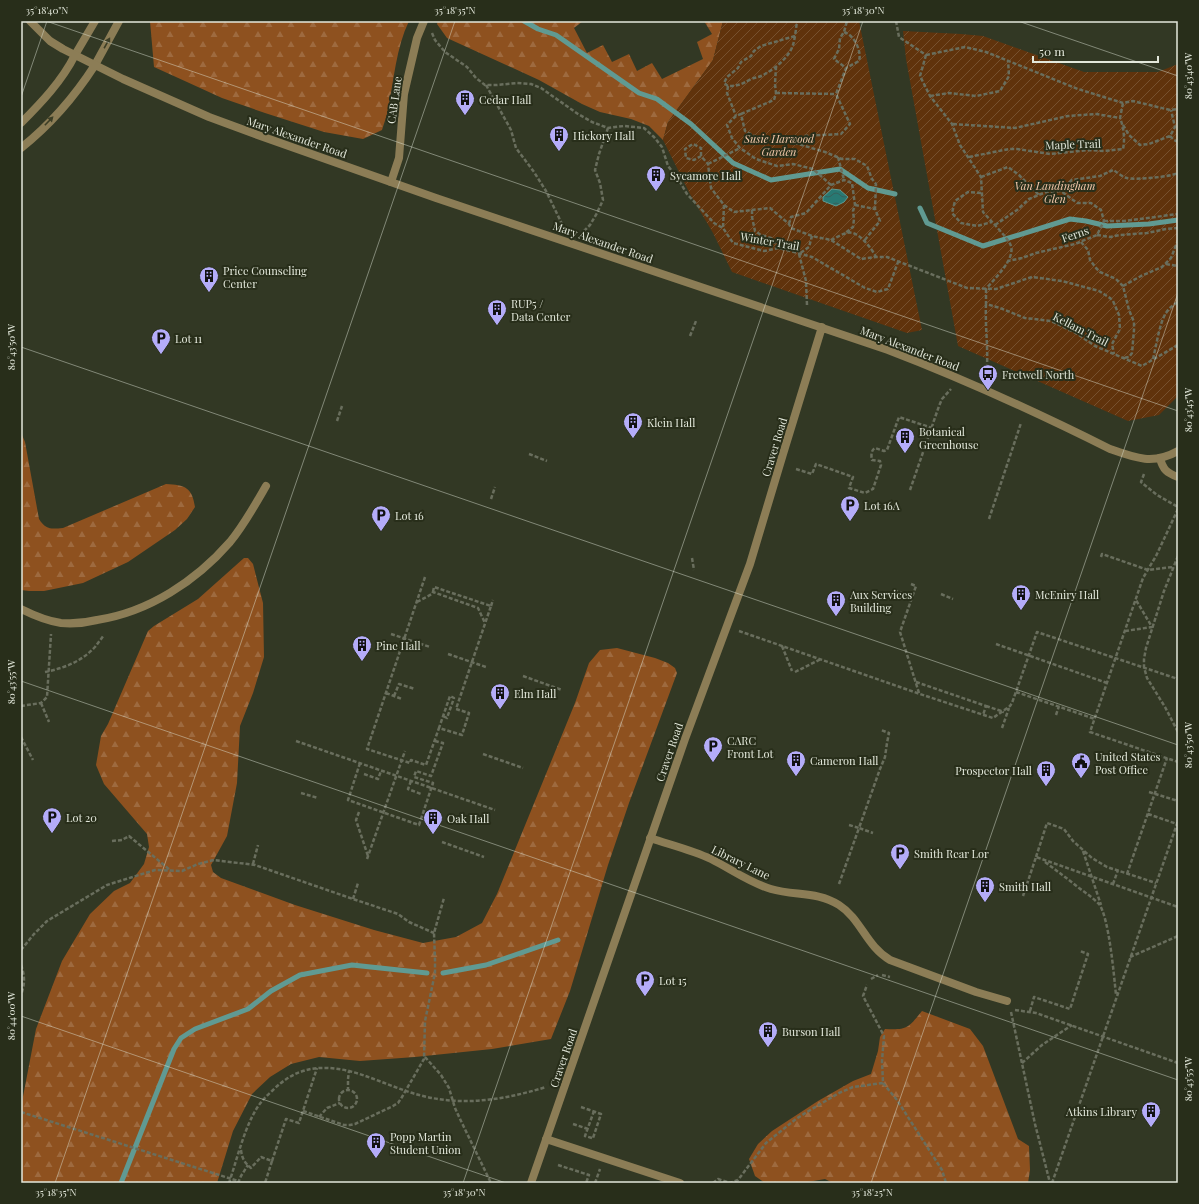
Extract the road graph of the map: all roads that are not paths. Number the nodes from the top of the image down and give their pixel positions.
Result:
1 (30, 21) edge
2 (95, 21) edge
3 (119, 21) edge
4 (427, 24) edge
5 (75, 55) junction
6 (94, 65) junction
7 (21, 123) edge
8 (21, 148) edge
9 (391, 182) junction
10 (822, 327) junction
11 (1178, 451) edge
12 (1160, 458) junction
13 (1178, 477) edge
14 (266, 486) dead end
15 (21, 609) edge
16 (650, 838) junction
17 (1007, 1001) dead end
18 (546, 1139) junction
19 (531, 1183) edge
20 (680, 1183) edge

1 - 5 street, Mary Alexander Road
2 - 5 street
6 -> 3 street
4 - 9 street, CAB Lane
5 - 6 street, Mary Alexander Road
5 - 7 street
8 -> 6 street
6 - 9 street, Mary Alexander Road
9 - 10 street, Mary Alexander Road
10 - 12 street, Mary Alexander Road
10 - 16 street, Craver Road
11 - 12 street, Mary Alexander Road
12 - 13 street
14 - 15 street
16 - 17 street, Library Lane
16 - 18 street, Craver Road
18 - 19 street, Craver Road
18 - 20 street

